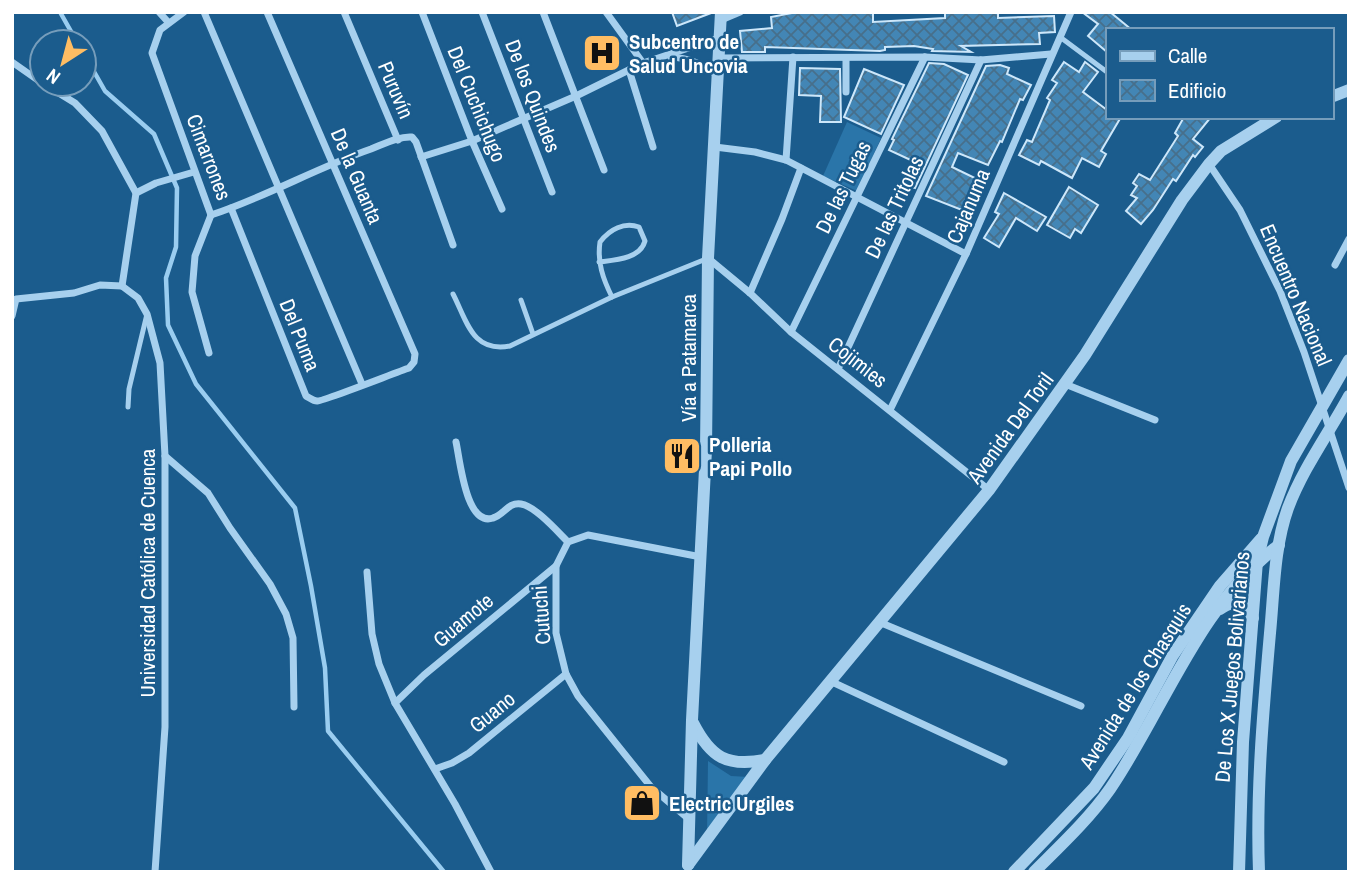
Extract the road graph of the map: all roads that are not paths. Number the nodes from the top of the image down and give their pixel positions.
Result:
1 (159, 12) edge
2 (184, 12) edge
3 (204, 12) edge
4 (267, 12) edge
5 (344, 12) edge
6 (422, 12) edge
7 (482, 12) edge
8 (543, 12) edge
9 (606, 12) edge
10 (740, 12) edge
11 (1071, 12) edge
12 (720, 16) edge
13 (168, 22) junction
14 (1060, 37) junction
15 (719, 38) junction
16 (1051, 54) junction
17 (666, 56) junction
18 (793, 57) junction
19 (925, 57) junction
20 (719, 58) junction
21 (846, 58) junction
22 (981, 60) junction
23 (12, 62) edge
24 (643, 63) junction
25 (629, 69) junction
26 (1106, 71) edge
27 (28, 73) edge
28 (718, 75) junction
29 (846, 92) dead end
30 (576, 96) junction
31 (67, 98) edge
32 (523, 118) junction
33 (1273, 119) edge
34 (398, 139) junction
35 (472, 141) junction
36 (653, 147) dead end
37 (715, 147) junction
38 (421, 157) junction
39 (786, 160) junction
40 (333, 162) junction
41 (1209, 164) junction
42 (801, 168) junction
43 (604, 170) dead end
44 (194, 172) junction
45 (279, 187) junction
46 (552, 192) dead end
47 (136, 193) junction
48 (857, 199) junction
49 (231, 208) junction
50 (502, 209) dead end
51 (211, 215) junction
52 (906, 224) junction
53 (1349, 239) edge
54 (453, 245) dead end
55 (966, 254) junction
56 (708, 258) junction
57 (599, 262) junction
58 (1335, 265) dead end
59 (122, 286) junction
60 (750, 293) junction
61 (453, 294) dead end
62 (612, 297) junction
63 (14, 299) edge
64 (520, 300) dead end
65 (147, 314) junction
66 (12, 316) edge
67 (791, 332) junction
68 (533, 334) junction
69 (209, 353) dead end
70 (415, 354) joint
71 (1349, 360) edge
72 (838, 369) junction
73 (362, 384) junction
74 (1065, 384) junction
75 (1349, 396) edge
76 (128, 407) dead end
77 (1322, 408) junction
78 (890, 410) junction
79 (1155, 420) dead end
80 (1329, 432) junction
81 (456, 442) dead end
82 (165, 456) junction
83 (1349, 488) edge
84 (989, 490) junction
85 (1285, 519) junction
86 (1263, 537) junction
87 (568, 541) junction
88 (1279, 545) junction
89 (701, 557) junction
90 (1257, 561) junction
91 (556, 566) junction
92 (367, 572) dead end
93 (1217, 612) junction
94 (1254, 618) junction
95 (879, 622) junction
96 (566, 674) junction
97 (830, 681) junction
98 (395, 703) junction
99 (1081, 706) dead end
100 (294, 707) dead end
101 (692, 720) junction
102 (765, 760) junction
103 (1004, 762) dead end
104 (435, 769) junction
105 (690, 820) junction
106 (685, 869) edge
107 (155, 872) edge
108 (491, 872) edge
109 (1014, 872) edge
110 (1034, 872) edge
111 (1239, 872) edge
112 (1259, 872) edge

1 - 13 street
2 - 13 street
3 - 45 street
4 - 40 street, De la Guanta
5 - 34 street, Puruvín
6 - 35 street, Del Cuchichugo
7 - 32 street, De los Quindes
8 - 30 street
9 - 24 street
10 - 12 street
11 - 14 street, Cajanuma
12 - 15 street, Vía a Patamarca
13 - 44 street, Cimarrones
14 - 16 street, Cajanuma
14 - 26 lane
15 - 17 street
15 - 20 street, Vía a Patamarca
16 - 22 street
16 - 55 street, Cajanuma
17 - 24 street
17 - 28 street
18 - 20 street
18 - 21 street
18 - 39 street
19 - 21 street
19 - 22 street
19 - 48 street, De las Tugas
20 - 28 street, Vía a Patamarca
21 - 29 street
22 - 52 street, De las Tritolas
23 - 27 street
24 - 25 street
25 - 30 street
25 - 36 street
28 - 37 street, Vía a Patamarca
30 - 32 street
30 - 43 street
31 - 47 street
32 - 35 street
32 - 46 street, De los Quindes
33 - 41 street, Avenida Del Toril
34 - 38 street, Puruvín
34 - 40 street, Cimarrones
35 - 38 street
35 - 50 street, Del Cuchichugo
37 - 39 street
37 - 56 street, Vía a Patamarca
38 - 54 street
39 - 42 street
40 - 45 street, Cimarrones
40 - 70 street, De la Guanta
41 - 74 street, Avenida Del Toril
41 - 77 street, Encuentro Nacional
42 - 48 street
42 - 60 street
44 - 47 street
44 - 51 street, Cimarrones
45 - 49 street, Cimarrones
45 - 73 street
47 - 59 street
48 - 52 street
48 - 67 street, De las Tugas
49 - 51 street, Cimarrones
49 - 73 street, Del Puma
51 - 69 street
52 - 55 street
52 - 72 street, De las Tritolas
53 - 58 street
55 - 78 street, Cajanuma
56 - 60 street, Cojimìes
56 - 62 lane
56 - 89 street, Vía a Patamarca
57 - 57 lane
57 - 62 lane
59 - 63 street
59 - 65 street, Universidad Católica de Cuenca
60 - 67 street, Cojimìes
61 - 68 lane
62 - 68 lane
63 - 66 street
64 - 68 lane
65 - 76 lane
65 - 82 street, Universidad Católica de Cuenca
67 - 72 street, Cojimìes
70 - 73 street, Del Puma
71 - 77 street, De Los X Juegos Bolivarianos
72 - 78 street, Cojimìes
74 - 79 street
74 - 84 street, Avenida Del Toril
75 - 80 street, De Los X Juegos Bolivarianos
77 - 80 street, Encuentro Nacional
77 - 86 street, De Los X Juegos Bolivarianos
78 - 84 street, Cojimìes
80 - 83 street, Encuentro Nacional
80 - 85 street, De Los X Juegos Bolivarianos
81 - 87 street
82 - 100 street
82 - 107 street, Universidad Católica de Cuenca
84 - 95 street, Avenida Del Toril
85 - 86 street, Avenida de los Chasquis
85 - 88 street, De Los X Juegos Bolivarianos
86 - 90 street, De Los X Juegos Bolivarianos
86 - 109 street, Avenida de los Chasquis
87 - 89 street
87 - 91 street, Cutuchi
88 - 90 street, Avenida de los Chasquis
88 - 112 street, De Los X Juegos Bolivarianos
89 - 101 street, Vía a Patamarca
90 - 93 street, Avenida de los Chasquis
90 - 94 street, De Los X Juegos Bolivarianos
91 - 96 street, Cutuchi
91 - 98 street, Guamote
92 - 98 street
93 - 94 street
93 - 110 street, Avenida de los Chasquis
94 - 111 street, De Los X Juegos Bolivarianos
95 - 97 street, Avenida Del Toril
95 - 99 street
96 - 104 street, Guano
96 - 105 street, Cutuchi
97 - 102 street, Avenida Del Toril
97 - 103 street
98 - 104 street
101 - 102 street
101 - 105 street, Vía a Patamarca
102 - 106 street, Avenida Del Toril
104 - 108 street
105 - 106 street, Vía a Patamarca

